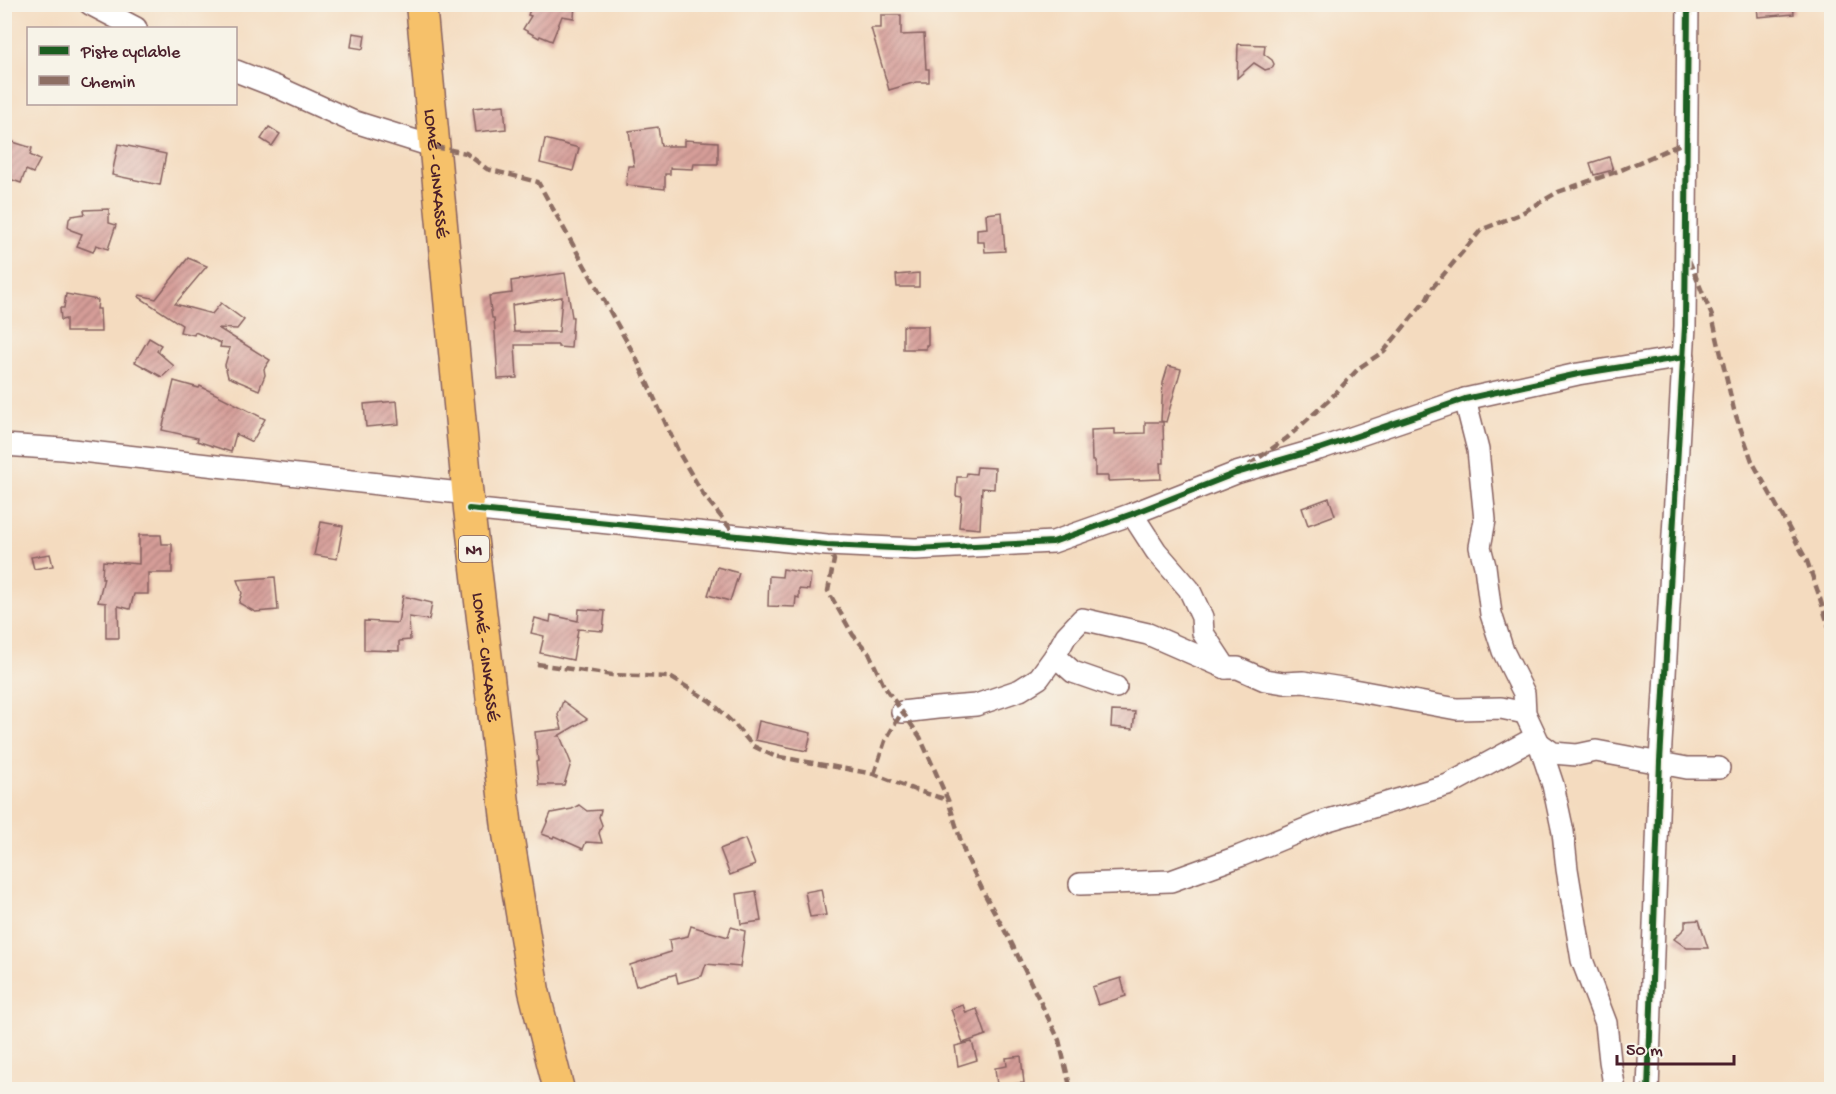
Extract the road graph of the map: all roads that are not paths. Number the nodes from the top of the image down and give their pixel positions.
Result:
1 (90, 4) edge
2 (421, 4) edge
3 (1688, 4) edge
4 (134, 27) edge
5 (237, 71) edge
6 (435, 147) junction
7 (1684, 357) junction
8 (1465, 399) junction
9 (4, 445) edge
10 (469, 501) junction
11 (1132, 514) junction
12 (1055, 656) junction
13 (1226, 668) junction
14 (1116, 687) dead end
15 (902, 712) dead end
16 (1525, 713) junction
17 (1539, 743) junction
18 (1660, 761) junction
19 (1719, 768) dead end
20 (1080, 884) dead end
21 (559, 1089) edge
22 (1615, 1089) edge
23 (1648, 1089) edge

1 - 4 street
2 - 6 highway, LOMÉ - CINKASSÉ / N1
3 - 7 street
5 - 6 street
6 - 10 highway, LOMÉ - CINKASSÉ / N1
7 - 8 street
7 - 18 street
8 - 11 street
8 - 16 street
9 - 10 street
10 - 11 street
10 - 21 highway, LOMÉ - CINKASSÉ / N1
11 - 13 street
12 - 13 street
12 - 14 street
12 - 15 street
13 - 16 street
16 - 17 street
17 - 18 street
17 - 20 street
17 - 22 street
18 - 19 street
18 - 23 street

